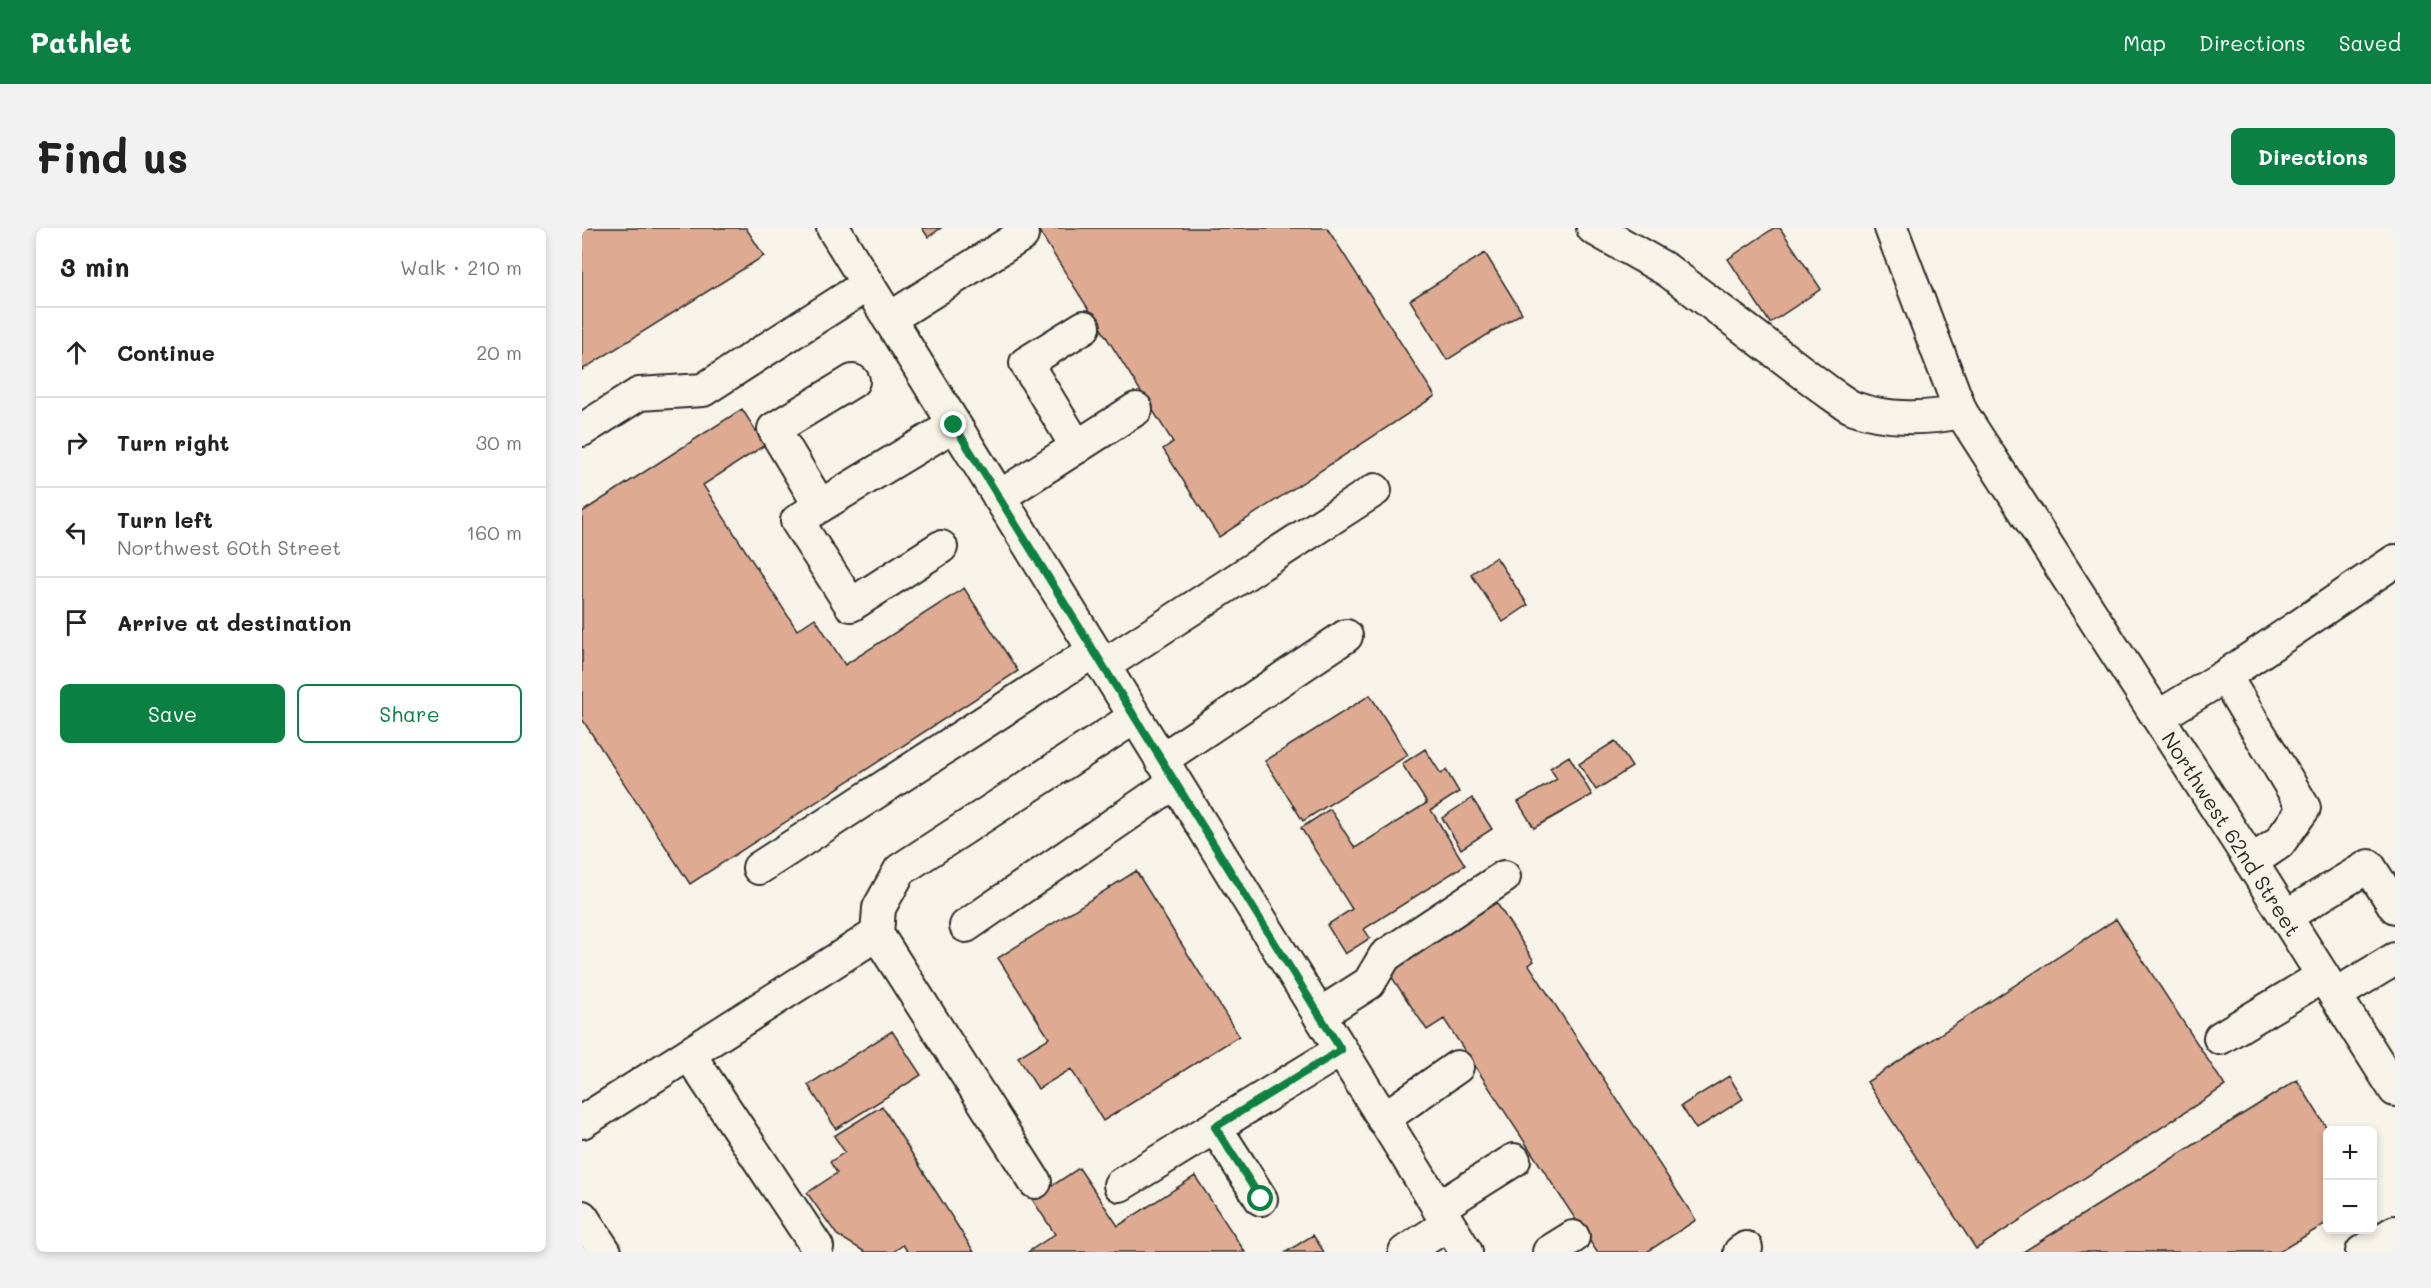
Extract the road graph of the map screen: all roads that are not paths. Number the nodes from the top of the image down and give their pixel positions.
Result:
1 (833, 228) edge
2 (1593, 228) edge
3 (1891, 228) edge
4 (1022, 235) dead end
5 (867, 284) junction
6 (889, 319) junction
7 (1084, 327) dead end
8 (853, 381) dead end
9 (1136, 409) dead end
10 (1960, 412) junction
11 (954, 425) junction
12 (582, 430) edge
13 (1077, 447) junction
14 (1375, 490) dead end
15 (999, 496) junction
16 (820, 506) junction
17 (941, 547) dead end
18 (2395, 561) edge
19 (1346, 636) dead end
20 (1099, 659) junction
21 (2225, 676) junction
22 (1135, 717) junction
23 (2158, 717) junction
24 (1168, 771) junction
25 (2252, 862) junction
26 (759, 868) dead end
27 (1504, 877) dead end
28 (2395, 907) edge
29 (2286, 916) junction
30 (966, 926) dead end
31 (877, 934) junction
32 (2395, 959) edge
33 (2329, 986) junction
34 (1319, 1015) junction
35 (2220, 1038) dead end
36 (1341, 1050) junction
37 (689, 1054) junction
38 (1457, 1067) dead end
39 (2390, 1071) edge
40 (1383, 1119) junction
41 (582, 1122) edge
42 (1215, 1127) junction
43 (1514, 1160) dead end
44 (1035, 1182) dead end
45 (1120, 1185) dead end
46 (1261, 1199) dead end
47 (1443, 1216) junction
48 (582, 1217) edge
49 (2395, 1232) edge
50 (813, 1250) edge
51 (605, 1252) edge
52 (1405, 1252) edge
53 (1466, 1252) edge
54 (2362, 1252) edge

1 - 5 street
2 - 10 street
3 - 10 street, Northwest 62nd Street
4 - 6 street
5 - 6 street
5 - 12 street
6 - 11 street
7 - 13 street
8 - 16 street
9 - 13 street
10 - 23 street, Northwest 62nd Street
11 - 15 street
11 - 16 street
13 - 15 street
14 - 20 street
15 - 20 street
16 - 17 street
18 - 21 street
19 - 24 street
20 - 22 street
20 - 26 street
21 - 23 street
21 - 25 street
22 - 24 street
22 - 31 street
23 - 25 street, Northwest 62nd Street
24 - 30 street
24 - 34 street
25 - 29 street, Northwest 62nd Street
27 - 34 street
28 - 29 street
29 - 33 street, Northwest 62nd Street
31 - 37 street
31 - 44 street
32 - 33 street
33 - 35 street
33 - 39 street, Northwest 62nd Street
34 - 36 street
36 - 40 street
36 - 42 street
37 - 41 street
37 - 50 street
38 - 40 street
40 - 47 street
42 - 45 street
42 - 46 street
43 - 47 street
47 - 52 street
47 - 53 street
48 - 51 street
49 - 54 street

